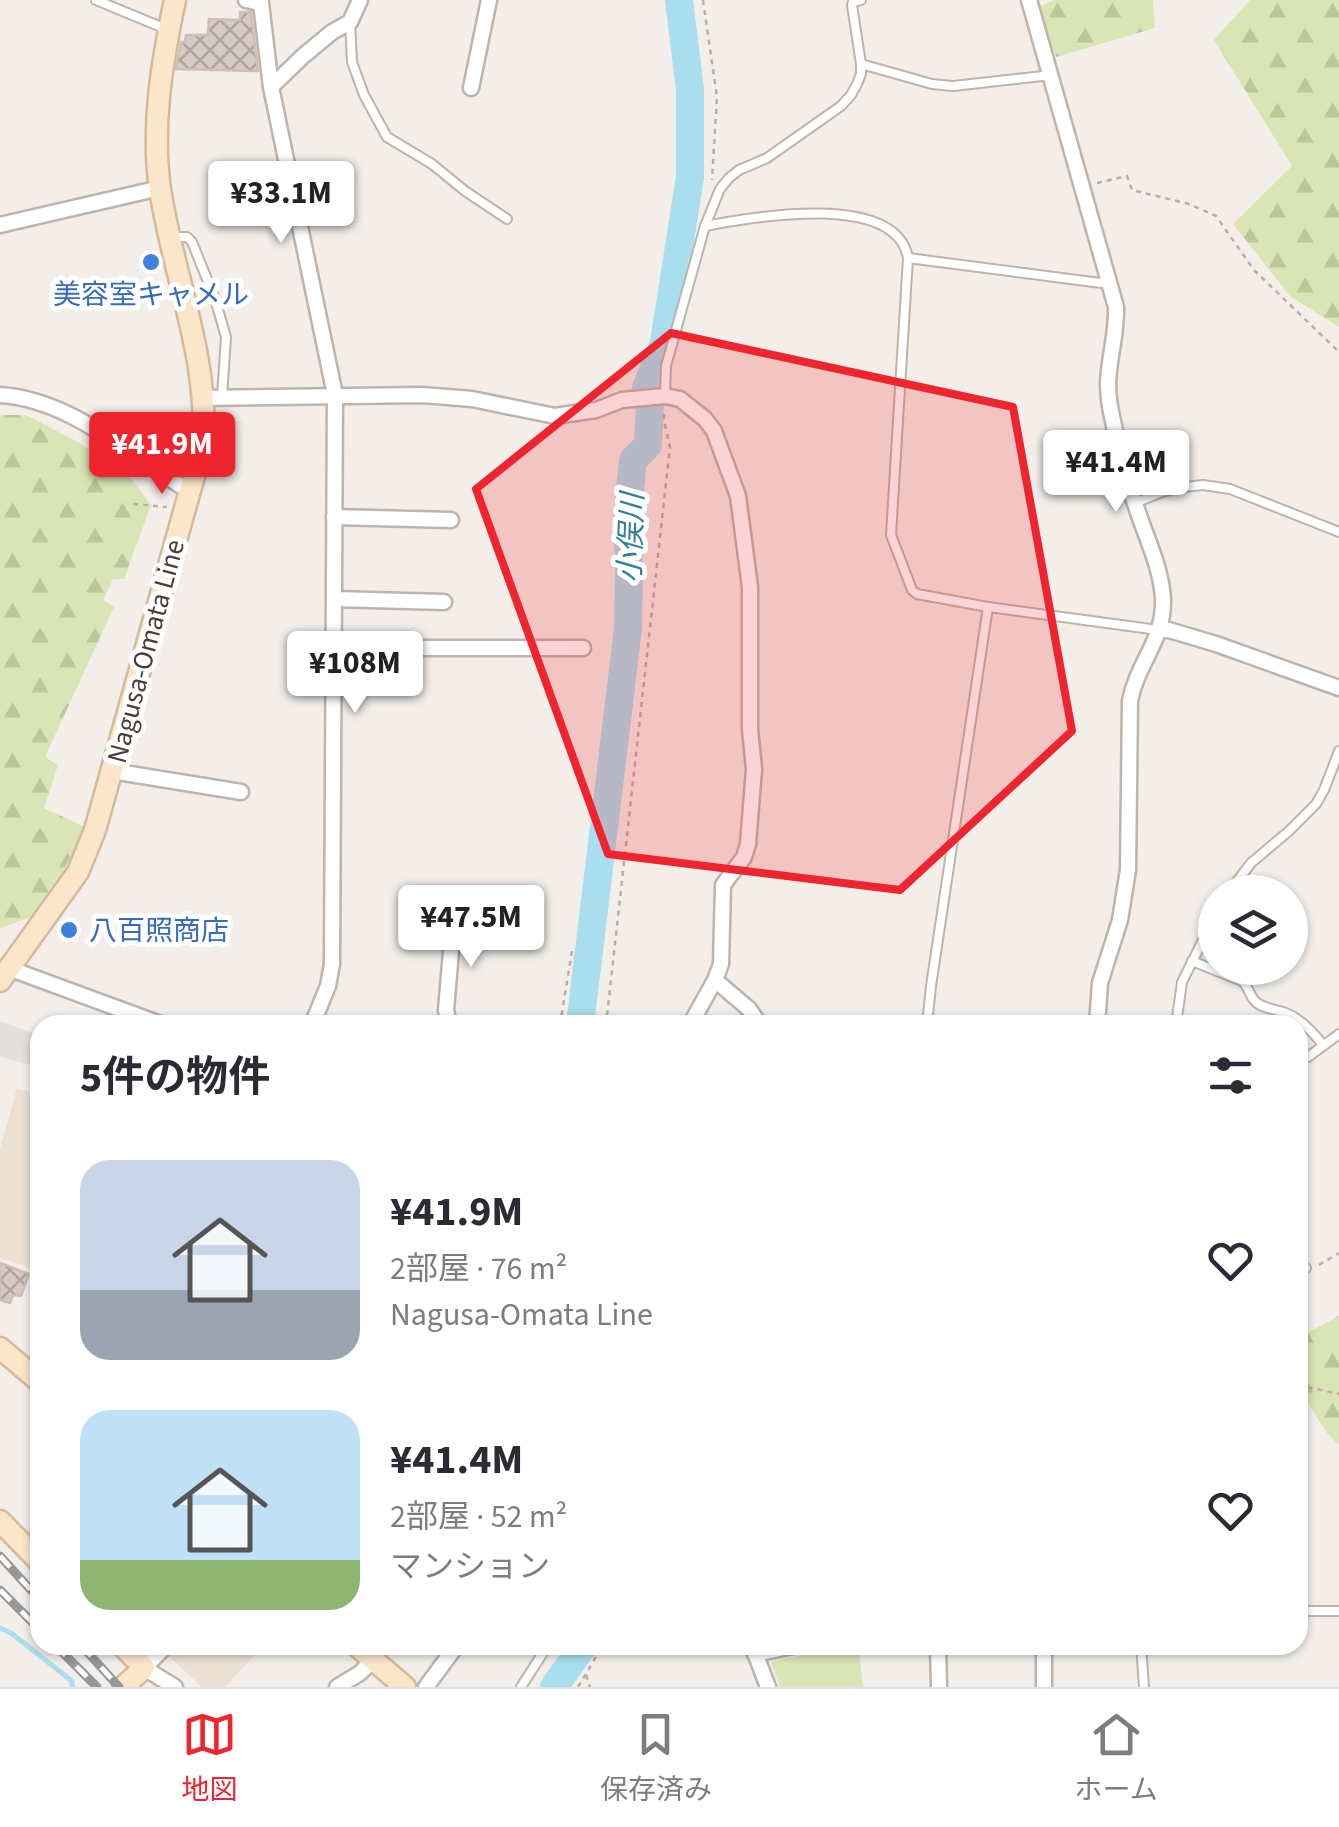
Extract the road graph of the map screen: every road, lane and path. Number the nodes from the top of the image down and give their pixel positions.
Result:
1 (96, 0) edge
2 (175, 0) edge
3 (246, 0) edge
4 (360, 0) edge
5 (489, 0) edge
6 (703, 0) edge
7 (861, 0) edge
8 (1029, 0) edge
9 (350, 22) junction
10 (169, 30) junction
11 (861, 64) junction
12 (1051, 75) junction
13 (271, 87) junction
14 (471, 88) dead end
15 (712, 183) dead end
16 (1081, 186) junction
17 (160, 188) junction
18 (508, 218) dead end
19 (0, 226) edge
20 (705, 226) junction
21 (169, 238) junction
22 (908, 258) junction
23 (1110, 280) junction
24 (1339, 352) edge
25 (0, 395) edge
26 (335, 395) junction
27 (662, 396) junction
28 (213, 398) junction
29 (187, 500) junction
30 (1135, 503) junction
31 (133, 504) dead end
32 (334, 517) junction
33 (451, 520) dead end
34 (1339, 532) edge
35 (334, 599) junction
36 (444, 602) dead end
37 (988, 607) junction
38 (1160, 630) junction
39 (334, 648) junction
40 (583, 648) dead end
41 (1339, 688) edge
42 (1339, 751) edge
43 (112, 771) junction
44 (240, 792) dead end
45 (1241, 875) edge
46 (454, 916) dead end
47 (1198, 949) edge
48 (572, 951) dead end
49 (1192, 961) junction
50 (4, 974) edge
51 (716, 980) junction
52 (132, 1015) edge
53 (316, 1015) edge
54 (447, 1015) edge
55 (562, 1015) edge
56 (607, 1015) edge
57 (696, 1015) edge
58 (752, 1015) edge
59 (928, 1015) edge
60 (1098, 1015) edge
61 (1177, 1015) edge
62 (1290, 1015) edge
63 (1308, 1029) edge
64 (1339, 1034) edge
65 (1323, 1045) junction
66 (1308, 1057) dead end
67 (1339, 1252) edge
68 (1308, 1265) edge
69 (0, 1348) edge
70 (30, 1374) edge
71 (1308, 1386) edge
72 (1339, 1394) edge
73 (0, 1521) edge
74 (30, 1552) edge
75 (1339, 1610) edge
76 (1308, 1611) edge
77 (132, 1655) edge
78 (157, 1655) edge
79 (368, 1655) edge
80 (449, 1655) edge
81 (542, 1655) edge
82 (597, 1655) edge
83 (756, 1655) edge
84 (938, 1655) edge
85 (1044, 1655) edge
86 (1142, 1655) edge
87 (374, 1660) junction
88 (144, 1668) junction
89 (586, 1675) junction
90 (123, 1687) edge
91 (175, 1687) edge
92 (337, 1687) edge
93 (405, 1687) edge
94 (426, 1687) edge
95 (521, 1687) edge
96 (578, 1687) edge
97 (590, 1687) edge
98 (768, 1687) edge
99 (939, 1687) edge
100 (1044, 1687) edge
101 (1144, 1687) edge

1 - 10 lane
2 - 10 main road, Nagusa-Omata Line
3 - 13 street
4 - 9 street
5 - 14 street
6 - 15 path
7 - 11 lane
8 - 12 street
9 - 13 street
9 - 18 lane
10 - 17 main road, Nagusa-Omata Line
11 - 12 lane
11 - 20 lane
12 - 16 street
13 - 26 street
16 - 23 street
16 - 24 path
17 - 19 street
17 - 21 main road, Nagusa-Omata Line
20 - 22 lane
20 - 27 lane
21 - 28 main road, Nagusa-Omata Line
21 - 28 lane
22 - 23 lane
22 - 37 lane
23 - 30 street
25 - 29 street
26 - 27 street
26 - 28 street
26 - 32 street
27 - 51 street
27 - 56 path
28 - 29 main road, Nagusa-Omata Line
29 - 31 path
29 - 43 main road, Nagusa-Omata Line
30 - 34 lane
30 - 38 street
32 - 33 street
32 - 35 street
35 - 36 street
35 - 39 street
37 - 38 lane
37 - 59 lane
38 - 41 street
38 - 60 street
39 - 40 street
39 - 53 street
42 - 45 lane
43 - 44 street
43 - 50 main road, Nagusa-Omata Line
46 - 54 street
47 - 49 lane
48 - 55 path
49 - 61 lane
49 - 62 lane
50 - 52 street
51 - 57 street
51 - 58 street
63 - 65 lane
64 - 65 lane
65 - 66 lane
67 - 68 path
69 - 70 main road
71 - 72 path
73 - 74 main road
75 - 76 lane
77 - 88 main road
78 - 88 street
79 - 87 main road
80 - 94 street
81 - 95 lane
82 - 89 path
83 - 98 street
84 - 99 street
85 - 100 street
86 - 101 lane
87 - 92 street
87 - 93 main road
88 - 90 main road
88 - 91 street
89 - 96 path
89 - 97 path

